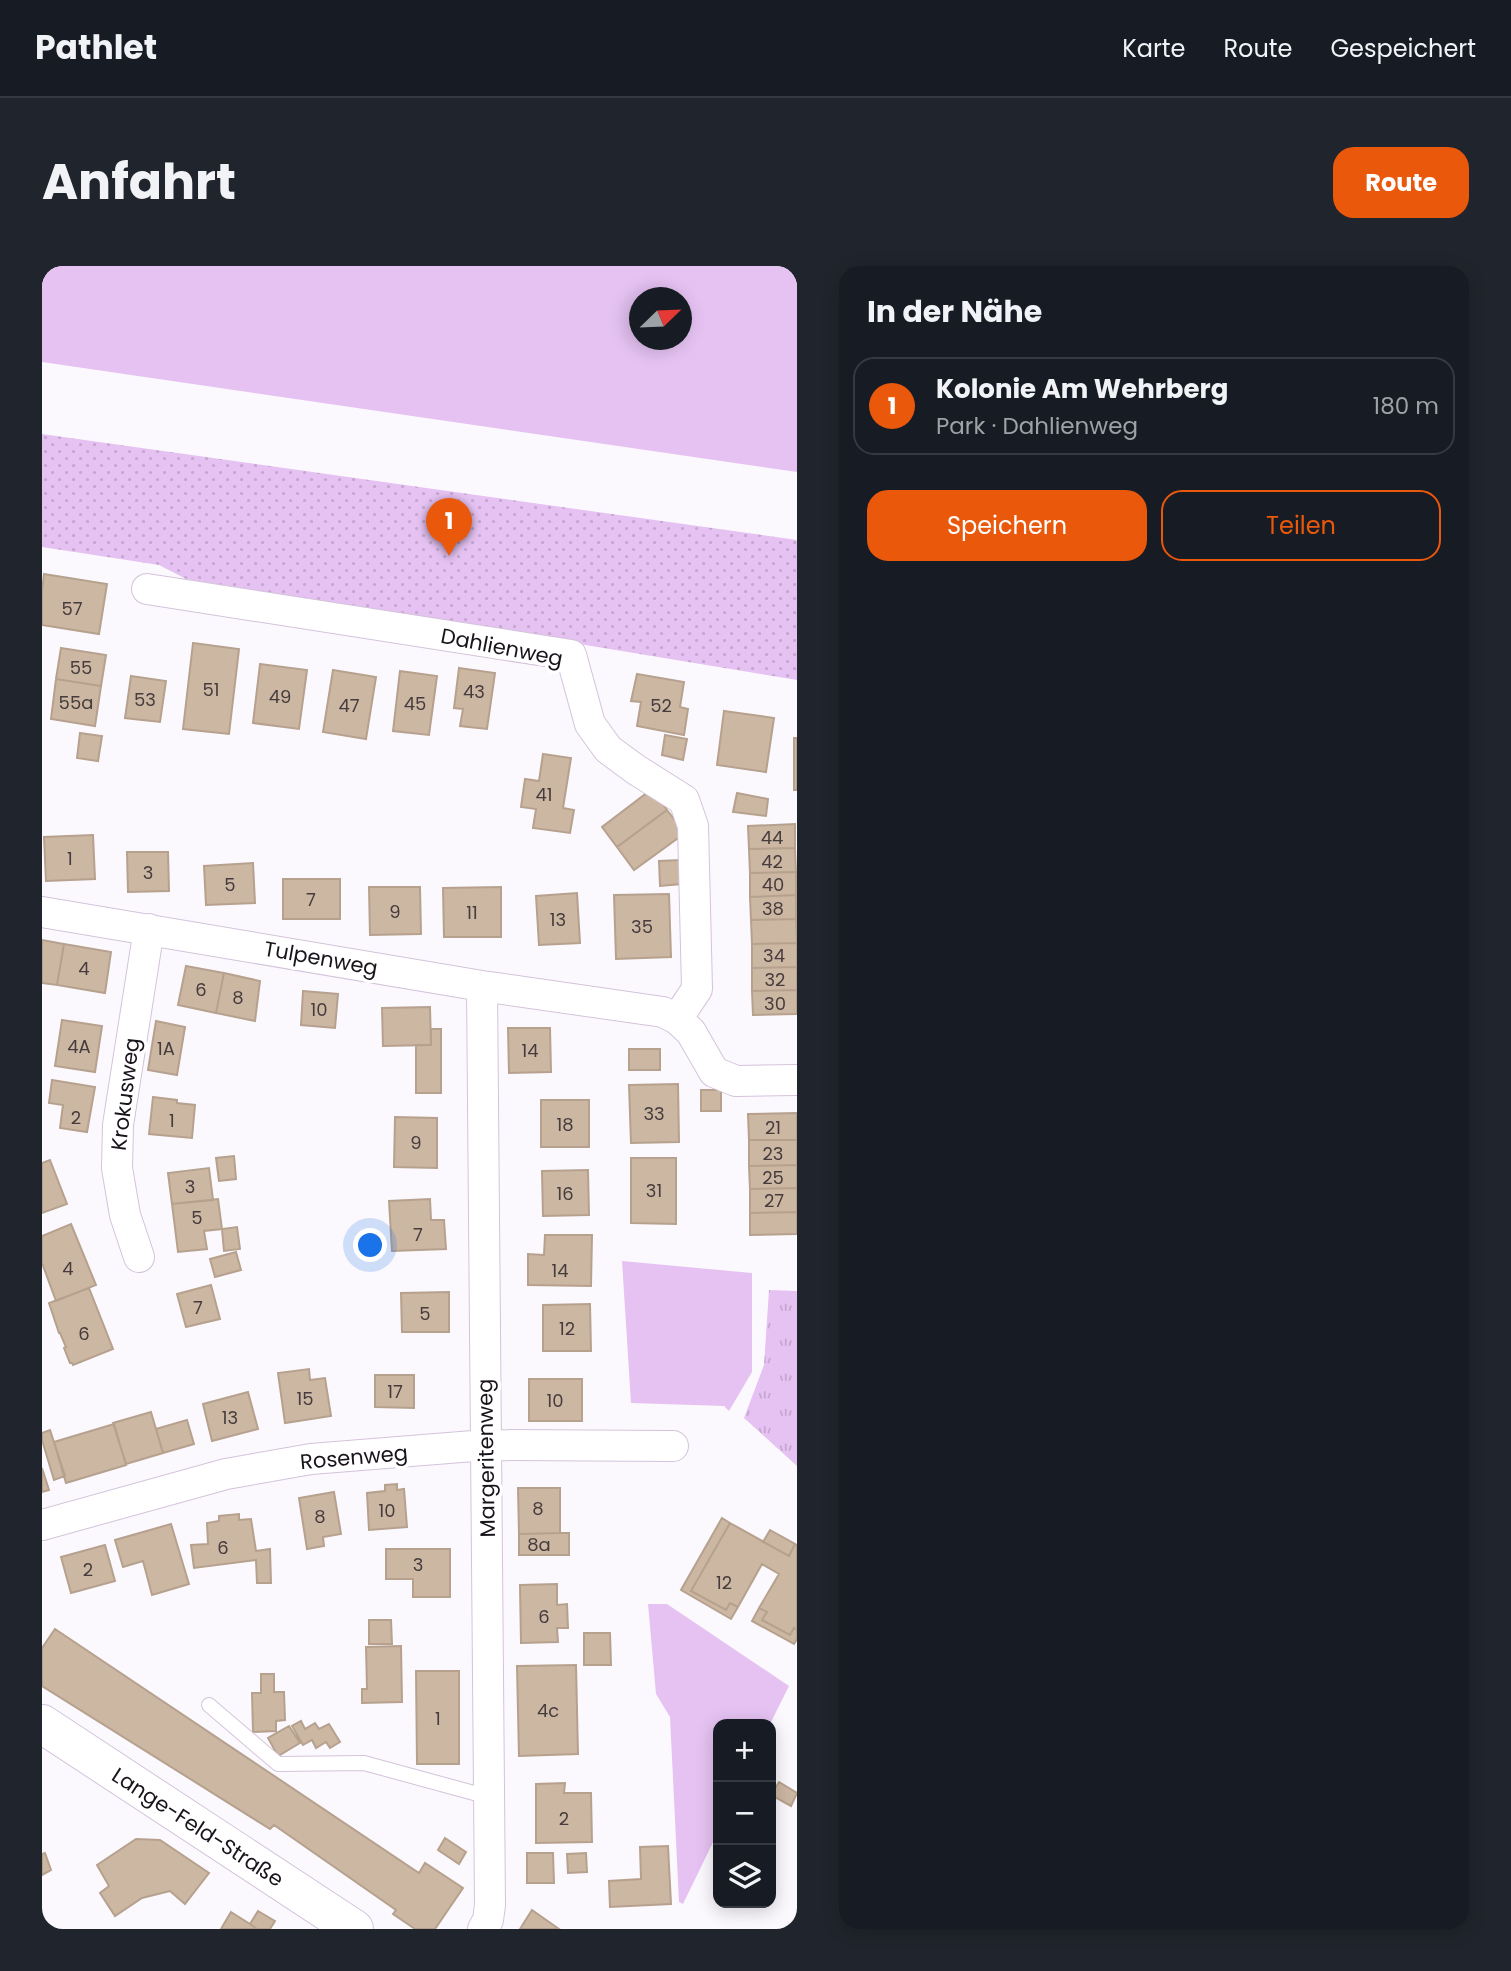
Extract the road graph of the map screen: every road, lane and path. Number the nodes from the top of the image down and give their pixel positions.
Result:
1 (147, 589) dead end
2 (42, 912) edge
3 (149, 929) junction
4 (482, 986) junction
5 (677, 1019) junction
6 (797, 1080) edge
7 (139, 1257) dead end
8 (486, 1445) junction
9 (673, 1446) dead end
10 (42, 1525) edge
11 (209, 1705) dead end
12 (42, 1724) edge
13 (489, 1794) junction
14 (354, 1929) edge
15 (483, 1929) edge

1 - 5 street, Dahlienweg
2 - 3 street, Tulpenweg
3 - 4 street, Tulpenweg
3 - 7 street, Krokusweg
4 - 5 street, Tulpenweg
4 - 8 street, Margeritenweg
5 - 6 street
8 - 9 street, Rosenweg
8 - 10 street, Rosenweg
8 - 13 street, Margeritenweg
11 - 13 lane
12 - 14 street, Lange-Feld-Straße
13 - 15 street, Margeritenweg

